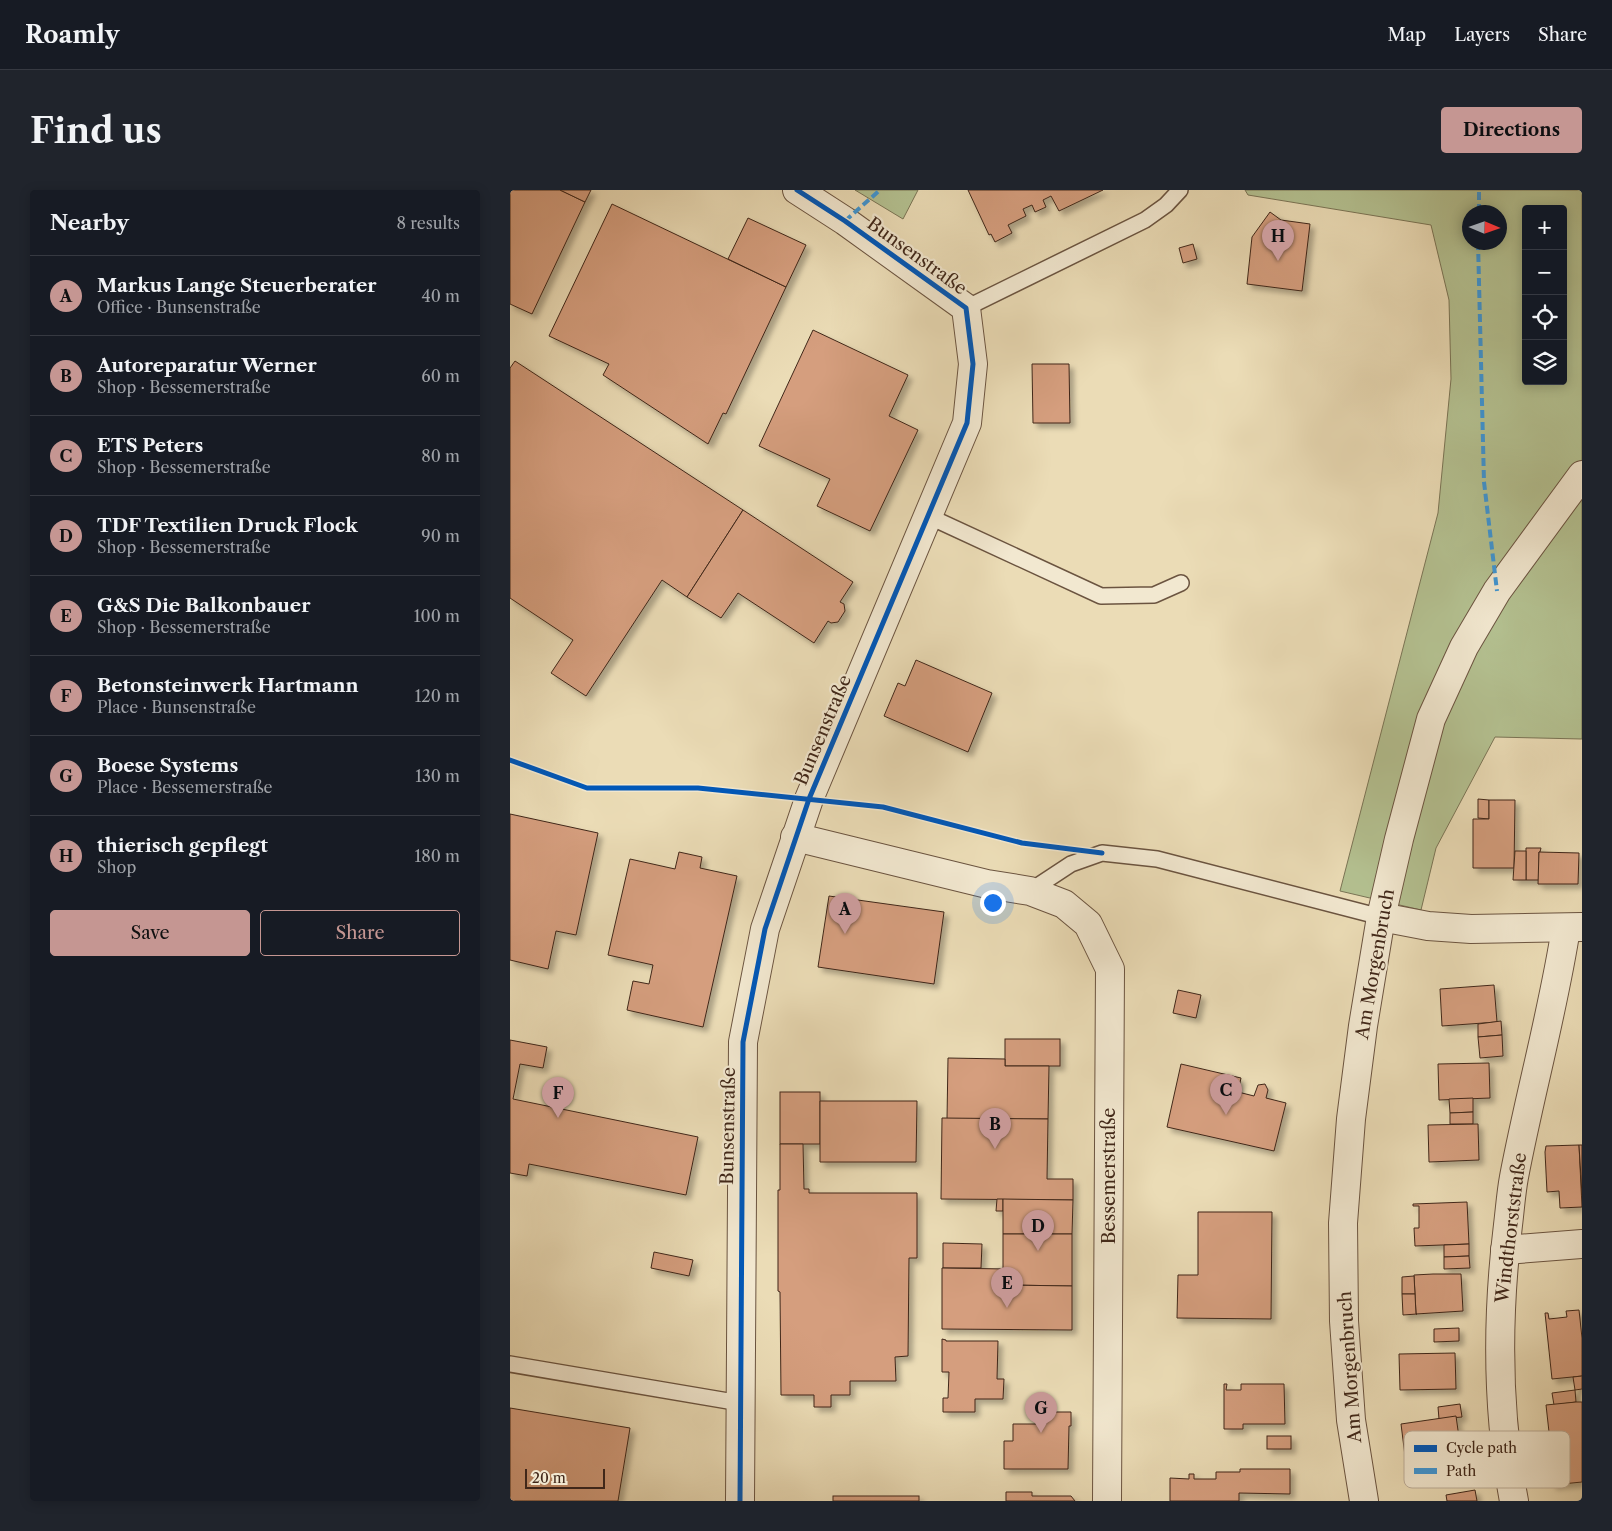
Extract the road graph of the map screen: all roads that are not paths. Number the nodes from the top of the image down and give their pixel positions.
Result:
1 (798, 190) edge
2 (1180, 190) edge
3 (966, 308) junction
4 (1582, 475) edge
5 (928, 516) junction
6 (1181, 583) dead end
7 (795, 837) junction
8 (1030, 891) junction
9 (1381, 917) junction
10 (1574, 928) edge
11 (1582, 1244) edge
12 (1505, 1250) junction
13 (510, 1364) edge
14 (740, 1403) junction
15 (1505, 1431) edge
16 (1512, 1488) edge
17 (740, 1501) edge
18 (1107, 1501) edge
19 (1364, 1501) edge
20 (1514, 1501) edge

1 - 3 street, Bunsenstraße
2 - 3 lane, Bunsenstraße
3 - 5 street, Bunsenstraße
4 - 9 street, Am Morgenbruch
5 - 6 lane
5 - 7 street, Bunsenstraße
7 - 8 street, Bessemerstraße
7 - 14 street, Bunsenstraße
8 - 9 lane
8 - 18 street, Bessemerstraße
9 - 10 street
9 - 19 street, Am Morgenbruch
10 - 12 street, Windthorststraße
11 - 12 street
12 - 15 street, Windthorststraße
13 - 14 lane
14 - 17 street, Bunsenstraße
16 - 20 street, Windthorststraße

